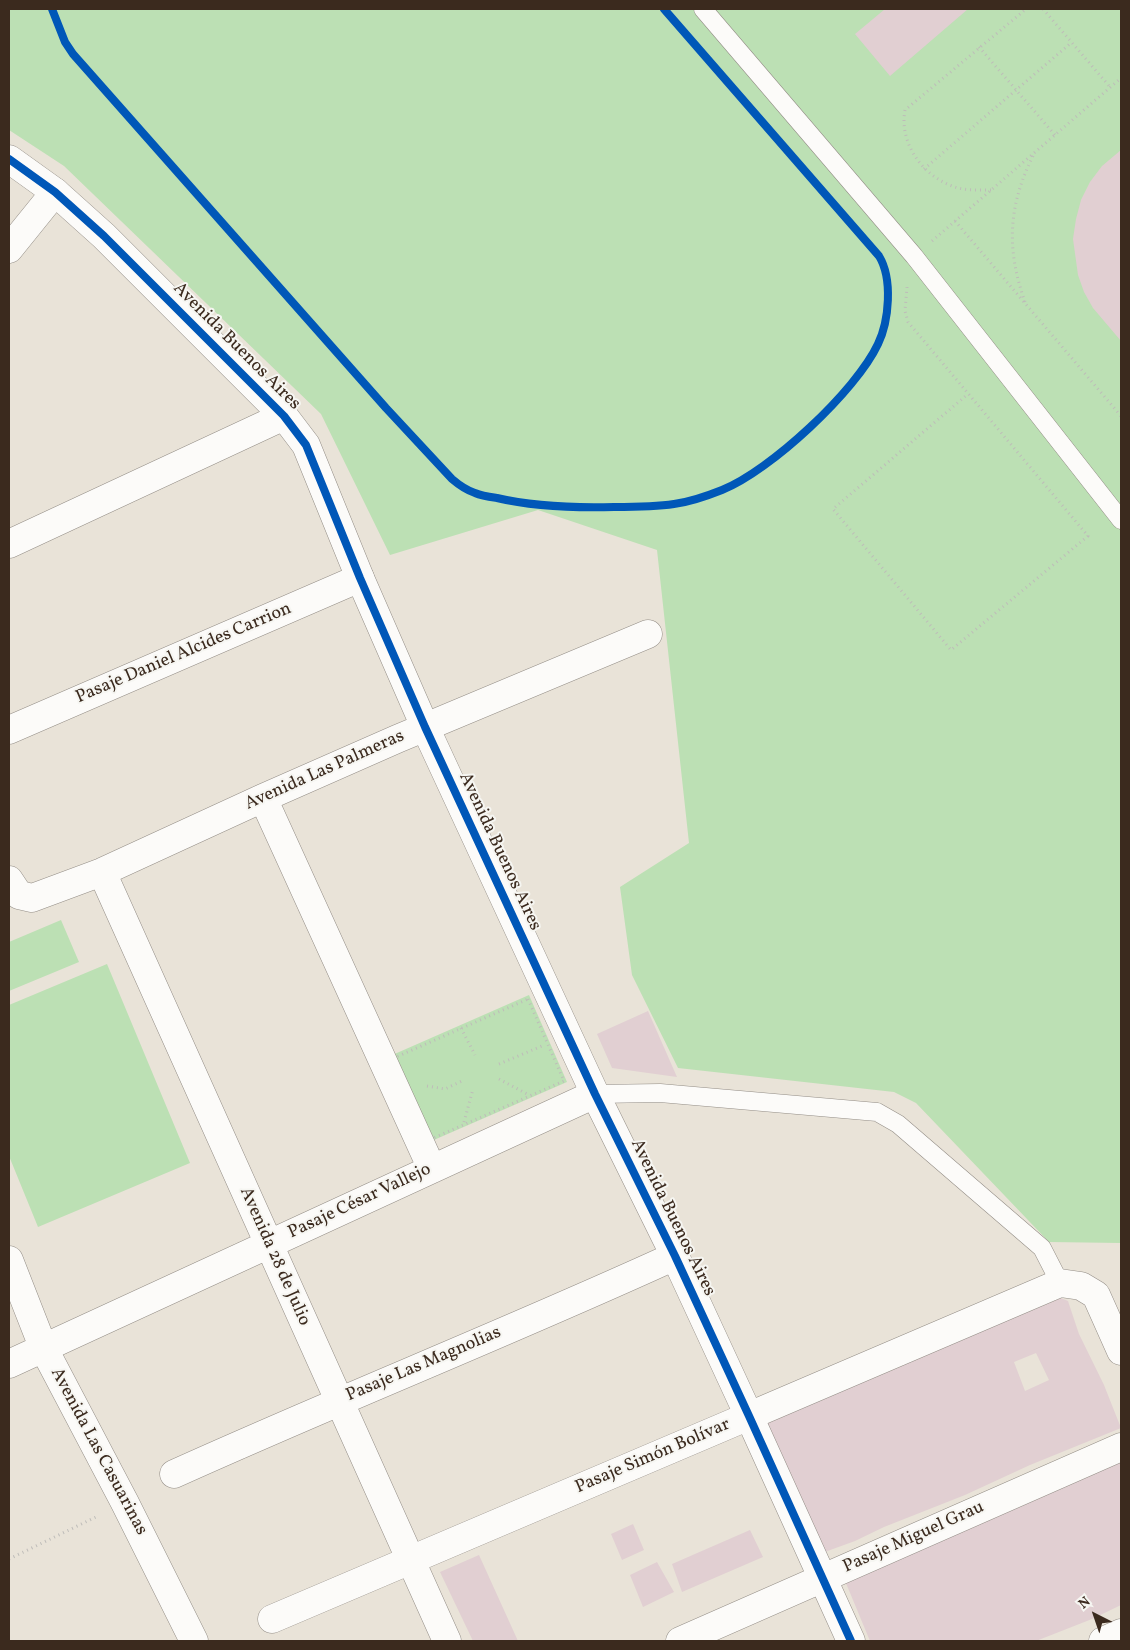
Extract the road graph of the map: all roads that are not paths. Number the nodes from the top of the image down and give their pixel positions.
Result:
1 (704, 9) edge
2 (9, 158) edge
3 (55, 192) junction
4 (9, 249) edge
5 (284, 416) junction
6 (1121, 520) edge
7 (9, 544) edge
8 (360, 578) junction
9 (648, 634) dead end
10 (425, 727) junction
11 (9, 730) edge
12 (263, 798) junction
13 (102, 872) junction
14 (9, 880) edge
15 (595, 1094) junction
16 (432, 1169) junction
17 (268, 1243) junction
18 (675, 1256) junction
19 (9, 1260) edge
20 (1060, 1283) junction
21 (43, 1347) junction
22 (1121, 1351) edge
23 (9, 1364) edge
24 (339, 1401) junction
25 (750, 1416) junction
26 (1121, 1447) edge
27 (174, 1474) dead end
28 (410, 1560) junction
29 (823, 1578) junction
30 (272, 1619) dead end
31 (1121, 1633) edge
32 (194, 1641) edge
33 (446, 1641) edge
34 (680, 1641) edge
35 (851, 1641) edge
36 (1103, 1641) edge

1 - 6 lane
2 - 3 street, Avenida Buenos Aires
3 - 4 street
3 - 5 street, Avenida Buenos Aires
5 - 7 street
5 - 8 street, Avenida Buenos Aires
8 - 10 street, Avenida Buenos Aires
8 - 11 street, Pasaje Daniel Alcides Carrion
9 - 10 street, Avenida Las Palmeras
10 - 12 street, Avenida Las Palmeras
10 - 15 street, Avenida Buenos Aires
12 - 13 street, Avenida Las Palmeras
12 - 16 street
13 - 14 street, Avenida Las Palmeras
13 - 17 street, Avenida 28 de Julio
15 - 16 street, Pasaje César Vallejo
15 - 18 street, Avenida Buenos Aires
15 - 20 lane
16 - 17 street, Pasaje César Vallejo
17 - 21 street, Pasaje César Vallejo
17 - 24 street, Avenida 28 de Julio
18 - 24 street, Pasaje Las Magnolias
18 - 25 street, Avenida Buenos Aires
19 - 21 street, Avenida Las Casuarinas
20 - 22 street
20 - 25 street, Pasaje Simón Bolívar
21 - 23 street, Pasaje César Vallejo
21 - 32 street, Avenida Las Casuarinas
24 - 27 street, Pasaje Las Magnolias
24 - 28 street, Avenida 28 de Julio
25 - 28 street, Pasaje Simón Bolívar
25 - 29 street, Avenida Buenos Aires
26 - 29 street, Pasaje Miguel Grau
28 - 30 street, Pasaje Simón Bolívar
28 - 33 street, Avenida 28 de Julio
29 - 34 street, Pasaje Miguel Grau
29 - 35 street, Avenida Buenos Aires
31 - 36 street

